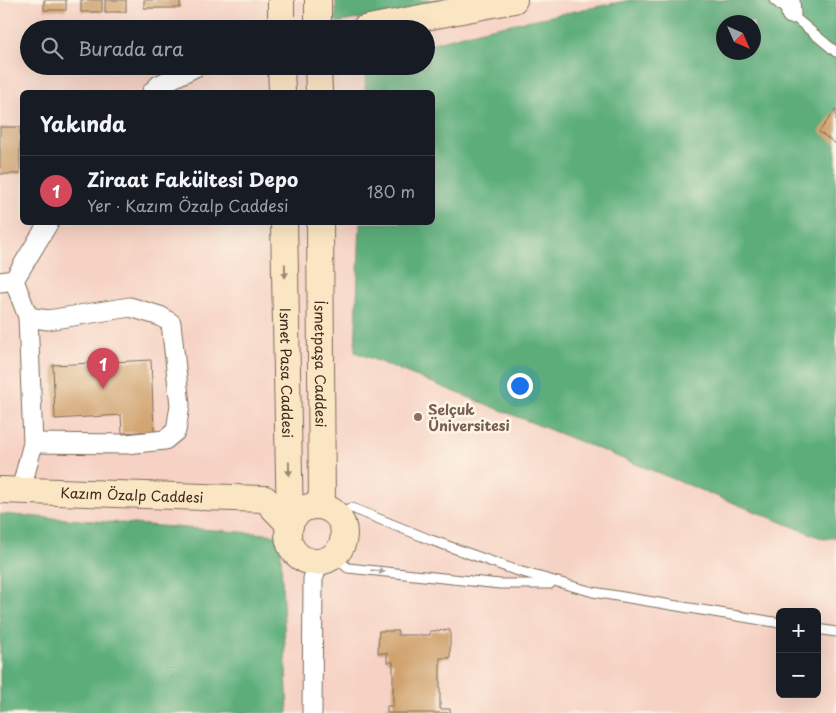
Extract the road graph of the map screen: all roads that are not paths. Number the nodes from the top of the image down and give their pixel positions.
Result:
1 (281, 0) edge
2 (318, 0) edge
3 (514, 0) edge
4 (774, 0) edge
5 (791, 7) edge
6 (281, 20) edge
7 (318, 20) edge
8 (411, 20) edge
9 (836, 52) edge
10 (180, 75) edge
11 (281, 75) edge
12 (318, 75) edge
13 (154, 90) edge
14 (282, 90) edge
15 (319, 90) edge
16 (47, 225) edge
17 (284, 225) edge
18 (320, 225) edge
19 (7, 281) edge
20 (28, 317) junction
21 (33, 443) junction
22 (10, 490) edge
23 (328, 509) junction
24 (290, 525) junction
25 (326, 559) junction
26 (562, 583) junction
27 (776, 622) edge
28 (821, 630) edge
29 (836, 632) edge
30 (312, 713) edge

1 - 6 main road
2 - 7 main road
3 - 8 main road
4 - 5 lane
5 - 9 lane
10 - 13 street
11 - 14 main road
12 - 15 main road
16 - 19 street
17 -> 24 main road, Ismet Pasa Caddesi
18 - 23 main road, İsmetpaşa Caddesi
19 - 20 street
20 - 21 street
20 - 21 street
21 - 22 street
22 - 24 main road, Kazım Özalp Caddesi
23 - 24 main road
23 - 25 main road
23 - 26 lane
24 - 25 main road
25 -> 26 lane
25 - 30 street
26 - 27 lane
28 - 29 lane

